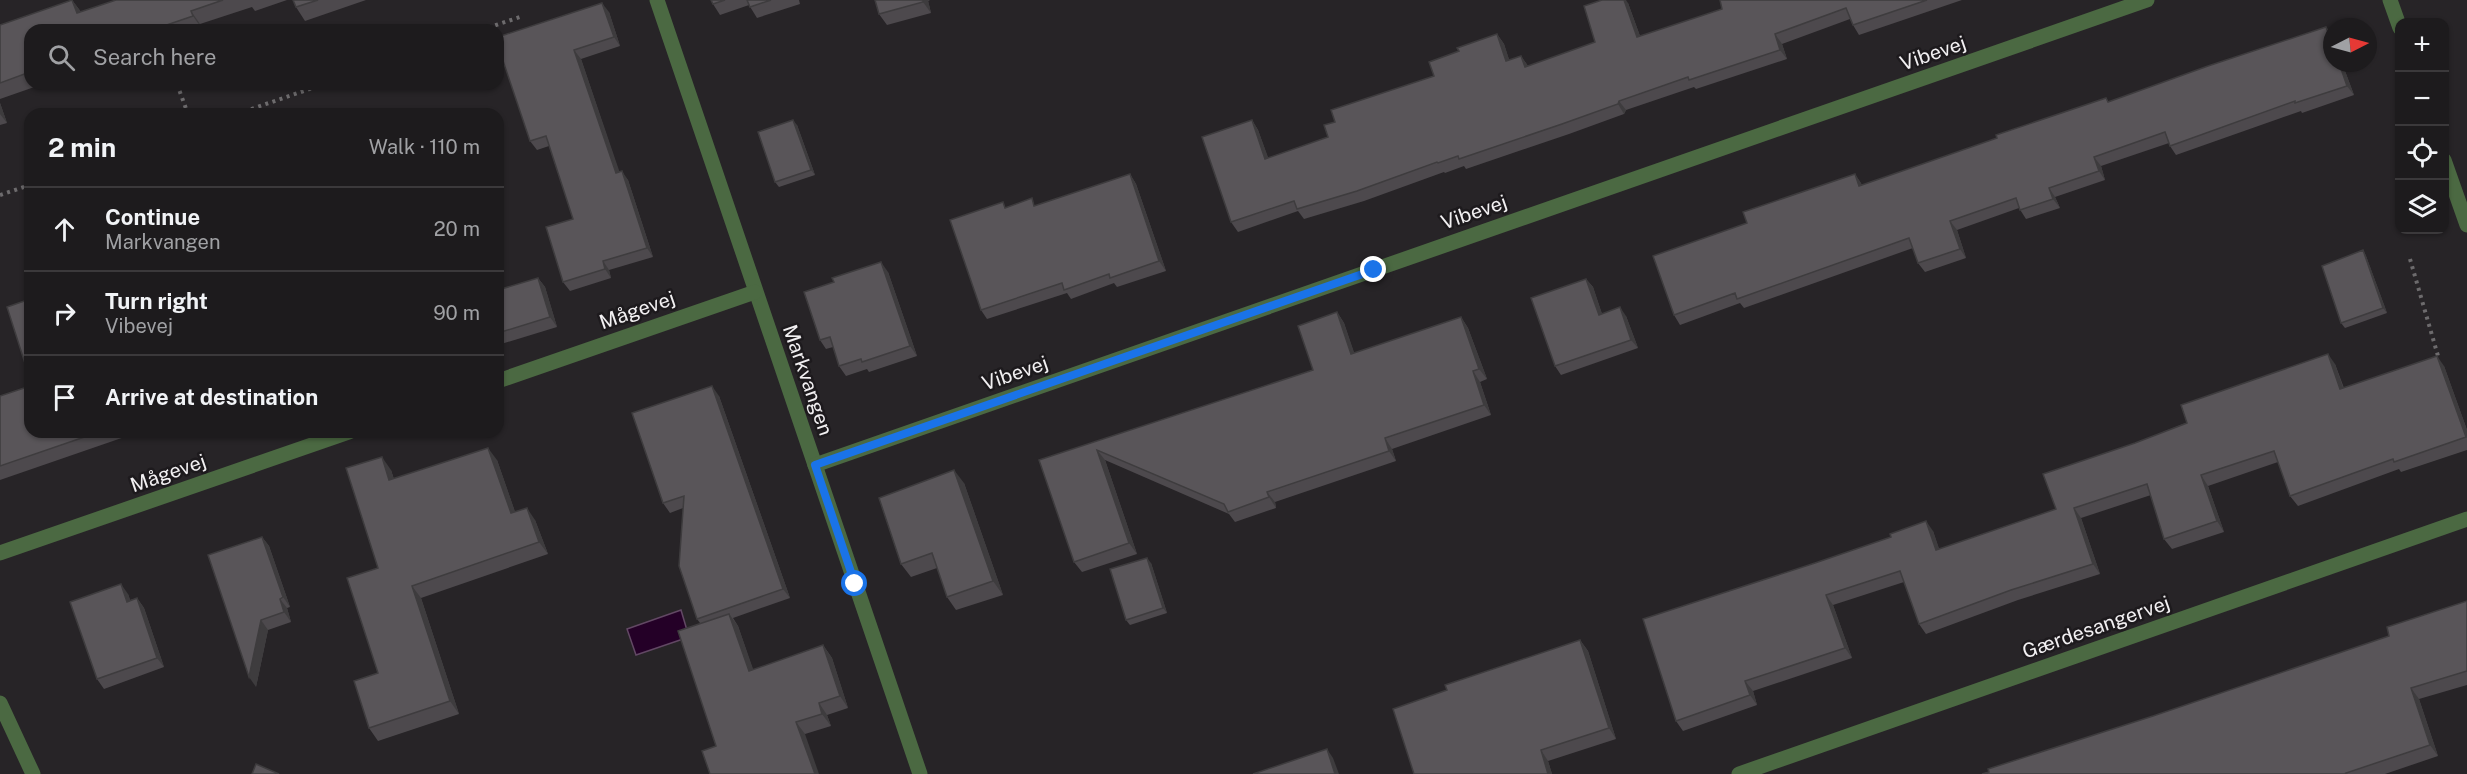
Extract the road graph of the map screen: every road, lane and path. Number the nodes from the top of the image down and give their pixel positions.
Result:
1 (657, 0) edge
2 (2147, 0) edge
3 (2390, 0) edge
4 (520, 17) dead end
5 (2396, 18) edge
6 (499, 24) edge
7 (179, 90) edge
8 (307, 90) edge
9 (186, 108) edge
10 (254, 108) edge
11 (2449, 172) edge
12 (24, 187) edge
13 (0, 195) edge
14 (2467, 225) edge
15 (2410, 259) dead end
16 (755, 292) junction
17 (2438, 356) edge
18 (504, 379) edge
19 (332, 438) edge
20 (815, 465) junction
21 (2467, 519) edge
22 (0, 553) edge
23 (0, 703) edge
24 (33, 774) edge
25 (920, 774) edge
26 (1739, 774) edge

1 - 16 street, Markvangen
2 - 20 street, Vibevej
3 - 5 street
4 - 6 path
7 - 9 path
8 - 10 path
11 - 14 street
12 - 13 path
15 - 17 path
16 - 18 street, Mågevej
16 - 20 street, Markvangen
19 - 22 street, Mågevej
20 - 25 street, Markvangen
21 - 26 street, Gærdesangervej
23 - 24 street

